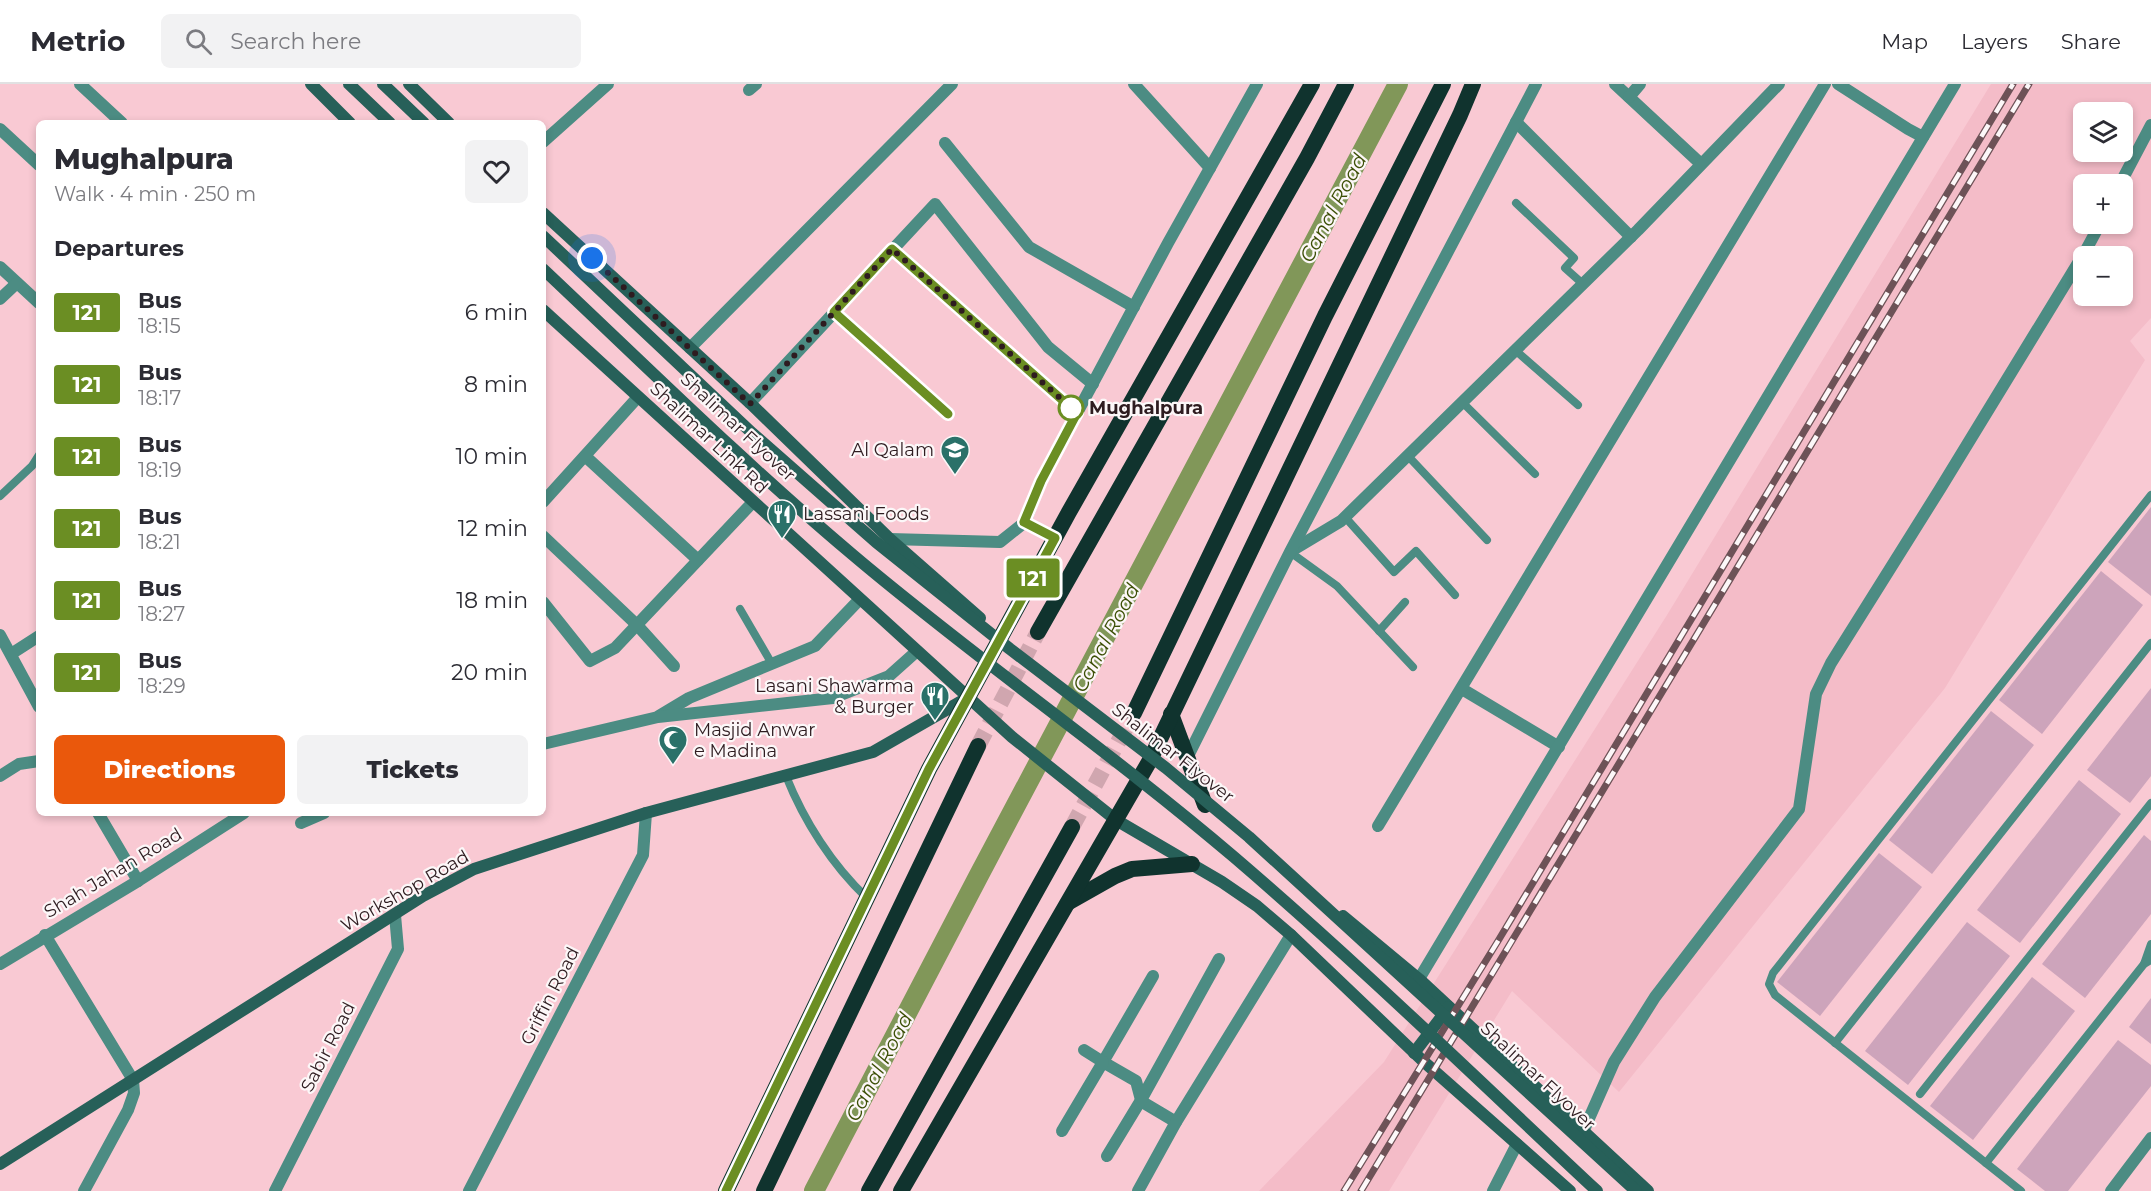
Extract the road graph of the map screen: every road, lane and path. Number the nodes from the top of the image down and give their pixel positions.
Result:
1 (80, 84) edge
2 (312, 84) edge
3 (349, 84) edge
4 (383, 84) edge
5 (409, 84) edge
6 (609, 84) edge
7 (952, 84) edge
8 (1134, 84) edge
9 (1257, 84) edge
10 (1312, 84) edge
11 (1346, 84) edge
12 (1443, 84) edge
13 (1473, 84) edge
14 (1536, 84) edge
15 (1615, 84) edge
16 (1640, 84) edge
17 (1779, 84) edge
18 (1825, 84) edge
19 (1838, 84) edge
20 (1955, 84) edge
21 (1629, 97) junction
22 (119, 120) edge
23 (347, 120) edge
24 (387, 120) edge
25 (421, 120) edge
26 (446, 120) edge
27 (1516, 122) junction
28 (2151, 125) edge
29 (0, 129) edge
30 (1923, 136) junction
31 (546, 139) edge
32 (945, 142) dead end
33 (36, 162) edge
34 (1701, 164) junction
35 (1210, 168) junction
36 (2125, 174) edge
37 (1516, 203) dead end
38 (546, 216) edge
39 (2094, 234) edge
40 (1631, 237) junction
41 (546, 239) edge
42 (892, 249) junction
43 (0, 267) edge
44 (546, 272) edge
45 (17, 283) junction
46 (1583, 284) junction
47 (0, 299) edge
48 (36, 300) edge
49 (1134, 307) junction
50 (834, 312) junction
51 (546, 313) edge
52 (690, 348) junction
53 (1515, 350) junction
54 (1093, 384) junction
55 (638, 397) junction
56 (1462, 402) junction
57 (750, 404) junction
58 (1578, 405) dead end
59 (1077, 413) junction
60 (948, 414) dead end
61 (585, 456) junction
62 (1408, 456) junction
63 (36, 460) edge
64 (1535, 474) dead end
65 (2151, 495) edge
66 (0, 496) edge
67 (546, 499) edge
68 (753, 502) junction
69 (1345, 517) junction
70 (1024, 522) junction
71 (1055, 538) junction
72 (546, 539) edge
73 (890, 539) junction
74 (1487, 540) dead end
75 (1290, 552) junction
76 (698, 560) junction
77 (1455, 595) dead end
78 (860, 600) junction
79 (1405, 602) dead end
80 (546, 606) edge
81 (741, 609) dead end
82 (637, 625) junction
83 (1379, 631) junction
84 (1038, 632) tunnel mouth
85 (0, 636) edge
86 (1000, 637) junction
87 (36, 638) edge
88 (2151, 643) edge
89 (917, 651) junction
90 (11, 654) junction
91 (772, 664) junction
92 (675, 666) dead end
93 (1413, 668) dead end
94 (1462, 689) junction
95 (968, 698) junction
96 (36, 701) edge
97 (1134, 713) tunnel mouth
98 (1171, 714) junction
99 (658, 717) junction
100 (546, 743) edge
101 (978, 746) tunnel mouth
102 (1558, 747) junction
103 (1187, 758) junction
104 (36, 761) edge
105 (1149, 762) junction
106 (0, 776) edge
107 (786, 776) junction
108 (2151, 803) edge
109 (1205, 806) junction
110 (646, 813) junction
111 (100, 816) edge
112 (239, 816) edge
113 (317, 816) edge
114 (1116, 820) junction
115 (301, 823) dead end
116 (1378, 826) dead end
117 (1072, 827) tunnel mouth
118 (1192, 864) junction
119 (138, 881) junction
120 (867, 898) junction
121 (1067, 904) junction
122 (395, 915) junction
123 (45, 935) junction
124 (1291, 935) junction
125 (2151, 944) edge
126 (1219, 959) dead end
127 (2148, 962) edge
128 (0, 964) edge
129 (1153, 976) dead end
130 (1419, 979) junction
131 (1449, 1007) junction
132 (1835, 1043) junction
133 (1084, 1050) dead end
134 (1414, 1053) junction
135 (1103, 1062) junction
136 (133, 1080) junction
137 (1920, 1094) dead end
138 (1141, 1100) junction
139 (1176, 1122) junction
140 (1062, 1131) dead end
141 (1583, 1132) junction
142 (2151, 1138) edge
143 (1517, 1144) junction
144 (1107, 1156) dead end
145 (1986, 1163) junction
146 (0, 1164) edge
147 (84, 1191) edge
148 (275, 1191) edge
149 (469, 1191) edge
150 (726, 1191) edge
151 (764, 1191) edge
152 (869, 1191) edge
153 (901, 1191) edge
154 (1138, 1191) edge
155 (1493, 1191) edge
156 (1570, 1191) edge
157 (1597, 1191) edge
158 (1636, 1191) edge
159 (1648, 1191) edge
160 (2021, 1191) edge
161 (2111, 1191) edge

1 - 22 street
2 - 23 main road
3 - 24 main road
4 - 25 main road
5 - 26 main road
6 - 31 street
7 - 52 street
8 - 35 street
9 - 35 street
10 - 71 highway
11 - 84 highway
12 - 97 highway
13 - 98 highway
14 - 27 street
15 - 21 street
16 - 21 street
17 - 34 street
18 - 94 street
19 - 30 street
20 - 30 street
21 - 34 street
27 - 40 street
27 - 75 street
28 - 36 street
29 - 33 street
30 - 102 street
32 - 49 street
34 - 40 street
35 - 49 street
37 - 46 lane
38 - 52 main road
39 - 141 street
40 - 46 street
41 - 158 main road, Shalimar Flyover, bridge
42 - 50 street
42 - 54 street
42 - 59 street
43 - 45 street
44 - 157 main road, Shalimar Flyover, bridge
45 - 47 street
45 - 48 street
46 - 53 street
49 - 54 street
50 - 57 street
50 - 60 street
51 - 55 main road, Shalimar Link Rd
52 - 57 main road
53 - 56 street
53 - 58 lane
54 - 59 street
55 - 61 street
55 - 68 main road, Shalimar Link Rd
56 - 62 street
56 - 64 lane
57 - 73 main road
59 - 70 street
61 - 67 street
61 - 76 street
62 - 69 street
62 - 74 lane
63 - 66 lane
65 - 132 lane
68 - 76 street
68 - 78 main road, Shalimar Link Rd
69 - 75 street
69 - 77 lane
70 - 71 street
70 - 73 street
71 - 86 highway
72 - 82 street
73 - 86 main road
75 - 83 lane
75 - 103 street
76 - 82 street
78 - 89 main road, Shalimar Link Rd
78 - 91 street
79 - 83 lane
80 - 82 street
81 - 91 lane
82 - 92 street
83 - 93 lane
85 - 90 street
86 - 95 highway
86 - 105 main road, bridge
87 - 90 street
88 - 132 lane
89 - 95 main road, Shalimar Link Rd
89 - 99 street
90 - 96 street
91 - 99 street
94 - 102 street
94 - 116 street
95 - 107 main road, Workshop Road
95 - 114 main road, Shalimar Link Rd
95 - 120 highway
98 - 103 highway
98 - 105 highway
99 - 100 street
101 - 151 highway
102 - 130 street
103 - 109 highway
104 - 106 street
105 - 109 main road
105 - 114 highway
107 - 110 main road, Workshop Road
107 - 120 lane
108 - 137 lane
109 - 130 main road
110 - 122 main road, Workshop Road
110 - 149 street, Griffin Road
111 - 119 street
112 - 119 street, Shah Jahan Road
113 - 115 street
114 - 118 main road, Shalimar Link Rd
114 - 121 highway
117 - 152 highway
118 - 121 highway
118 - 124 main road, Shalimar Link Rd
119 - 123 street, Shah Jahan Road
120 - 150 highway
121 - 153 highway
122 - 136 main road, Workshop Road
122 - 148 street, Sabir Road
123 - 128 street, Shah Jahan Road
123 - 136 street
124 - 134 main road, Shalimar Link Rd
124 - 139 street
125 - 127 lane
126 - 138 street
127 - 145 lane
129 - 135 street
130 - 131 main road
131 - 134 main road
131 - 141 main road
132 - 145 lane
133 - 135 street
134 - 143 main road, Shalimar Link Rd
135 - 138 street
135 - 140 street
136 - 146 main road, Workshop Road
136 - 147 street
138 - 139 street
138 - 144 street
139 - 154 street
141 - 159 main road
142 - 161 street
143 - 155 street
143 - 156 main road, Shalimar Link Rd
145 - 160 lane

